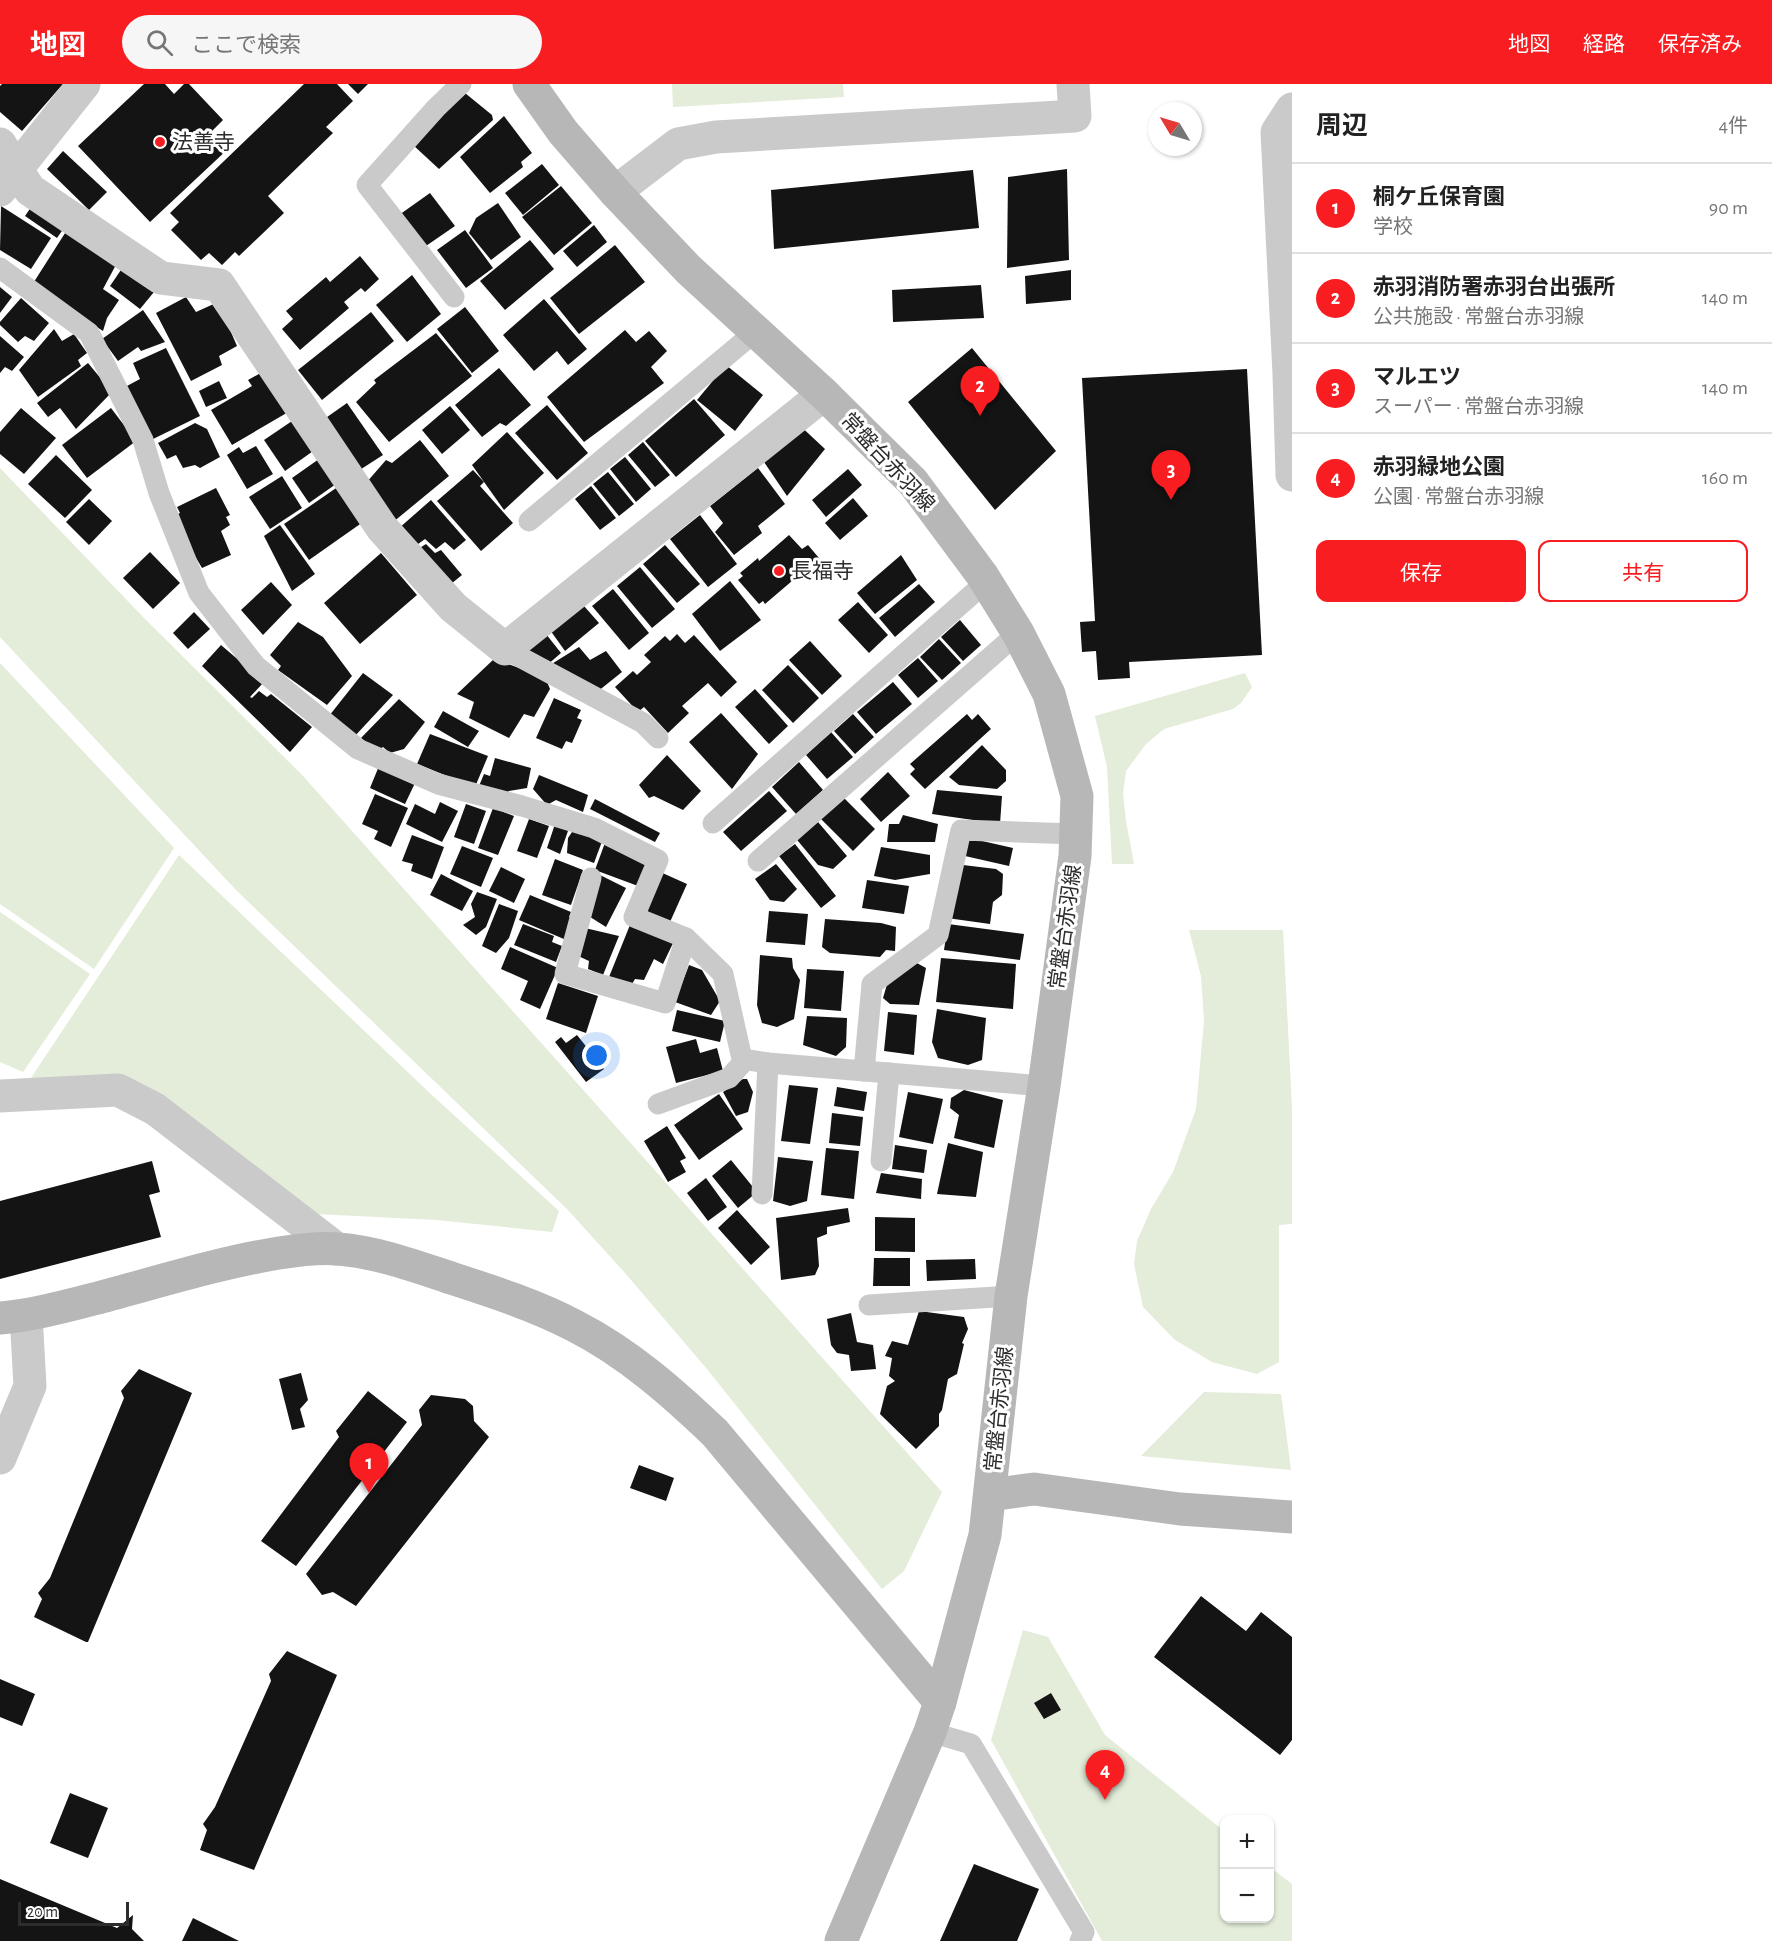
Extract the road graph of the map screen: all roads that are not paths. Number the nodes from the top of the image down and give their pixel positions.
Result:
1 (84, 84) edge
2 (461, 84) edge
3 (529, 84) edge
4 (1073, 84) edge
5 (1288, 84) edge
6 (1292, 101) edge
7 (1292, 109) edge
8 (5, 168) edge
9 (615, 192) junction
10 (0, 268) edge
11 (454, 297) dead end
12 (755, 332) junction
13 (824, 394) junction
14 (1292, 475) edge
15 (529, 520) dead end
16 (986, 582) junction
17 (1018, 633) junction
18 (505, 649) junction
19 (658, 738) dead end
20 (713, 823) dead end
21 (1076, 834) junction
22 (758, 861) dead end
23 (591, 878) dead end
24 (686, 938) junction
25 (746, 1059) junction
26 (768, 1063) junction
27 (864, 1071) junction
28 (889, 1073) junction
29 (1044, 1086) junction
30 (0, 1096) edge
31 (658, 1104) dead end
32 (881, 1161) dead end
33 (762, 1194) dead end
34 (337, 1249) junction
35 (1011, 1296) junction
36 (869, 1305) dead end
37 (13, 1316) edge
38 (0, 1458) edge
39 (990, 1495) junction
40 (1292, 1517) edge
41 (935, 1717) junction
42 (841, 1941) edge
43 (1080, 1941) edge

1 - 8 street
2 - 11 lane
3 - 9 main road, 常盤台赤羽線
4 - 9 street
5 - 6 street
7 - 14 street
8 - 18 street
9 - 12 main road, 常盤台赤羽線
10 - 24 lane
12 - 13 main road, 常盤台赤羽線
12 - 15 lane
13 - 16 main road, 常盤台赤羽線
13 - 18 street
16 - 17 main road, 常盤台赤羽線
16 - 20 lane
17 - 21 main road, 常盤台赤羽線
17 - 22 lane
18 - 19 lane
21 - 27 lane
21 - 29 main road, 常盤台赤羽線
23 - 24 lane
24 - 25 lane
25 - 26 lane
25 - 31 lane
26 - 27 lane
26 - 33 lane
27 - 28 lane
28 - 29 lane
28 - 32 lane
29 - 35 main road, 常盤台赤羽線
30 - 34 street
34 - 37 main road
34 - 41 main road
35 - 36 lane
35 - 39 main road, 常盤台赤羽線
37 - 38 street
39 - 40 main road
39 - 41 main road, 常盤台赤羽線
41 - 42 main road, 常盤台赤羽線
41 - 43 lane

